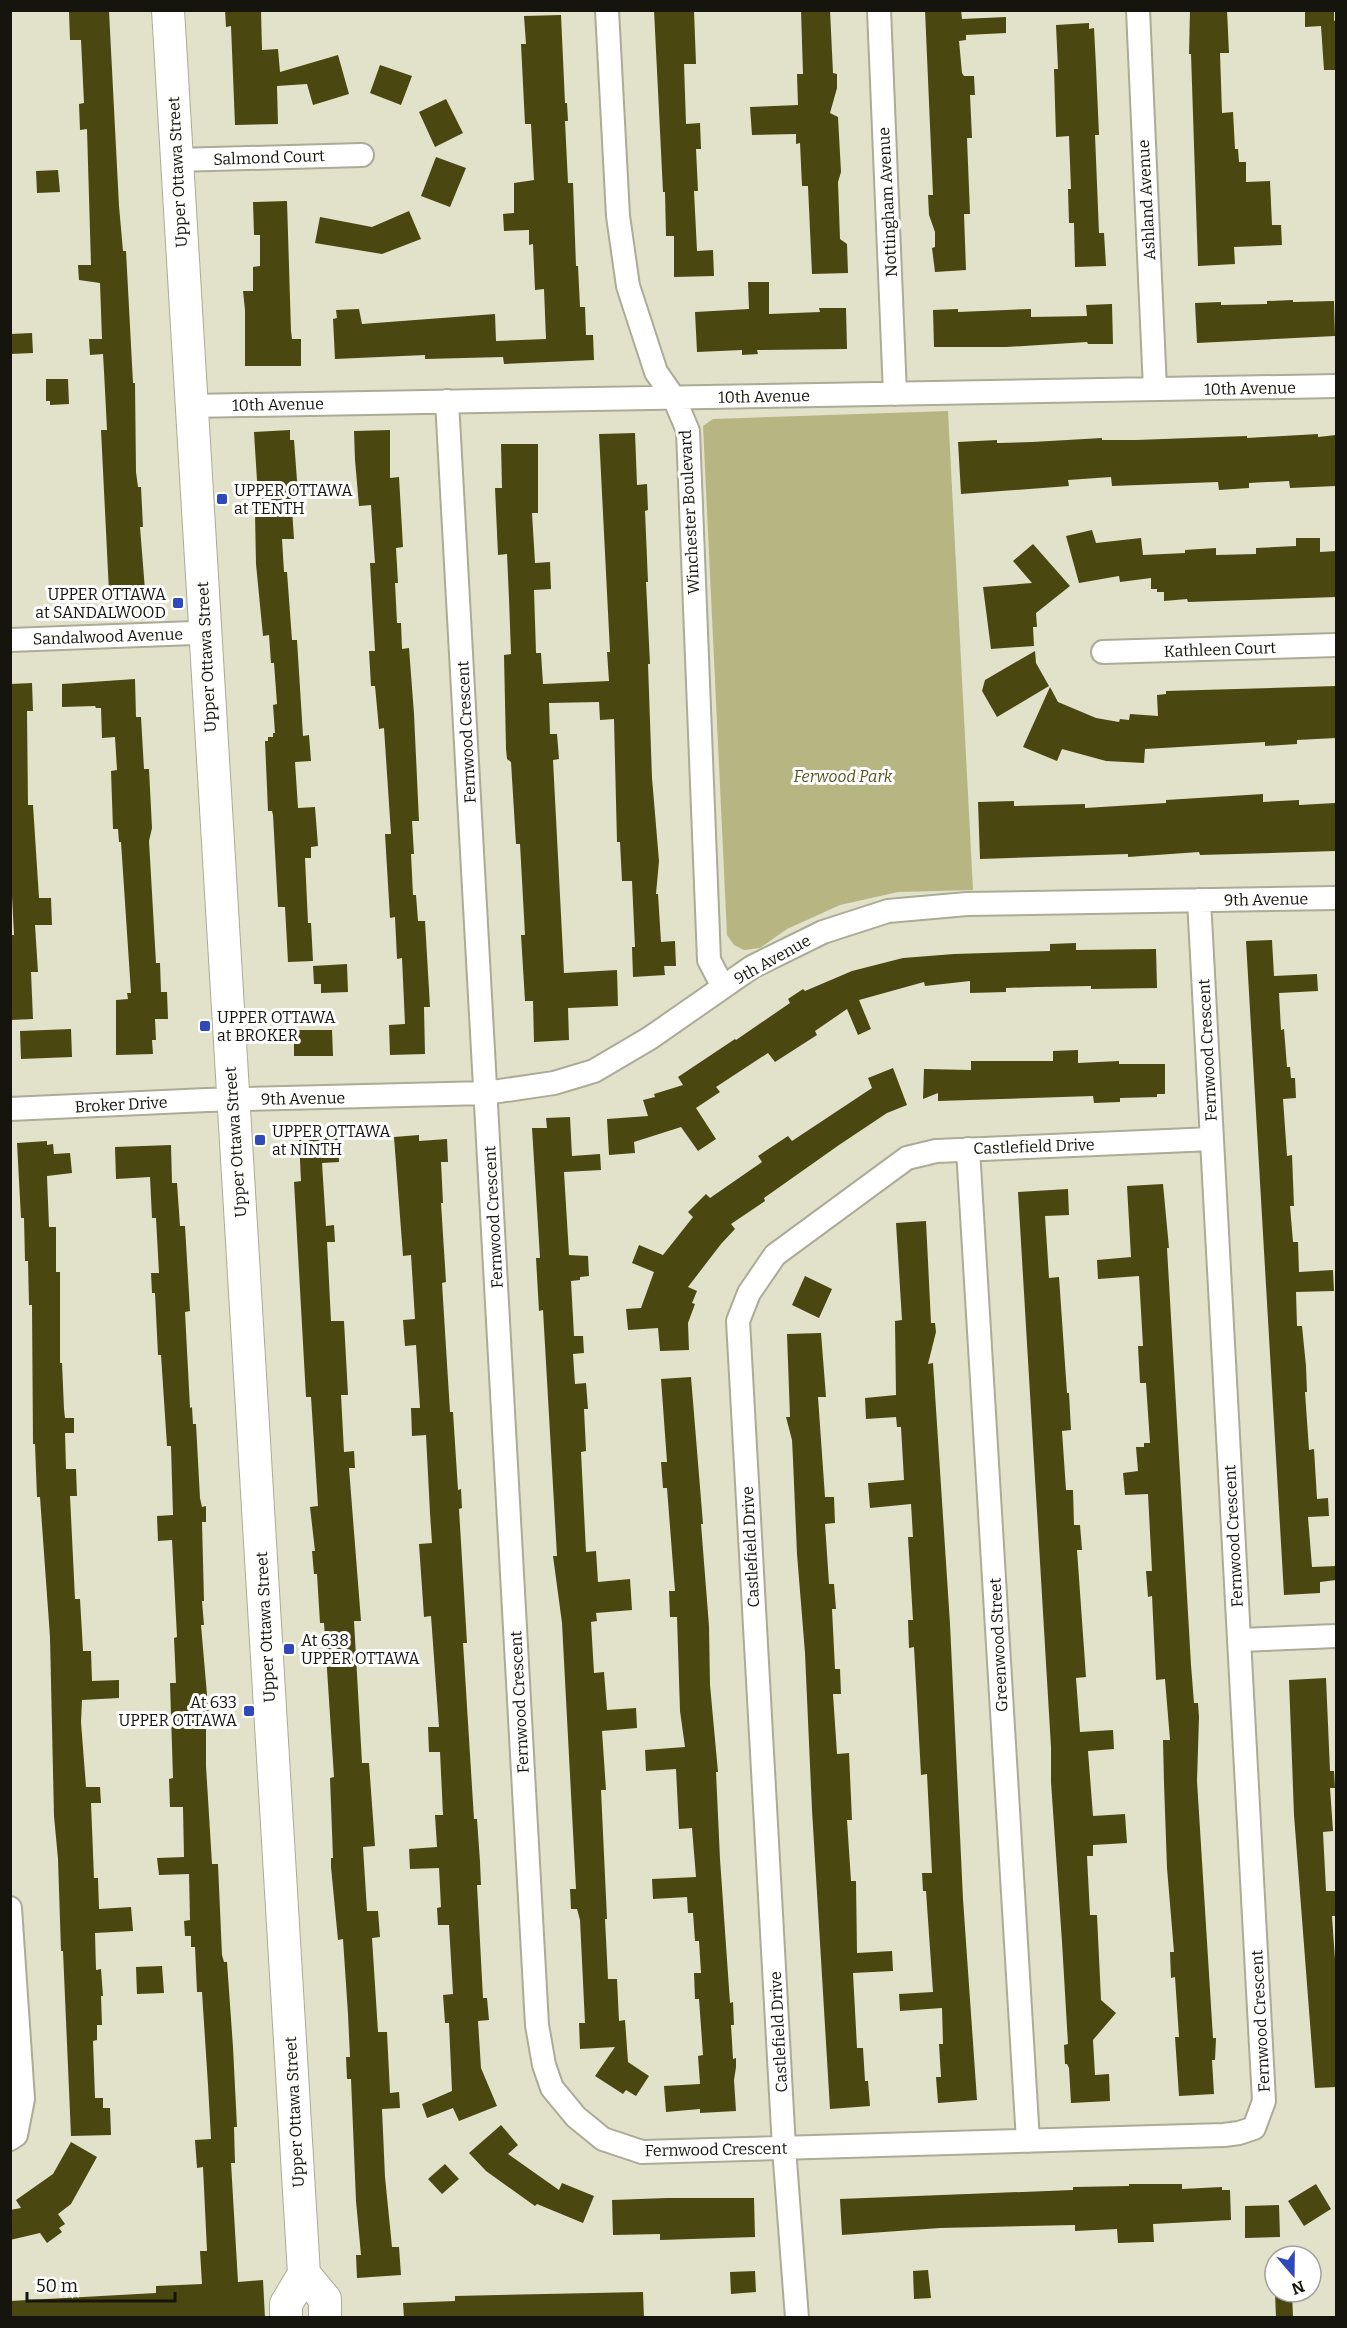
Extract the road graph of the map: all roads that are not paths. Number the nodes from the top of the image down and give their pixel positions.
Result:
1 (168, 10) edge
2 (607, 10) edge
3 (879, 10) edge
4 (1138, 10) edge
5 (362, 155) dead end
6 (176, 160) junction
7 (1336, 386) edge
8 (1155, 389) junction
9 (896, 394) junction
10 (674, 398) junction
11 (447, 401) junction
12 (191, 406) junction
13 (204, 635) junction
14 (10, 640) edge
15 (1336, 645) edge
16 (1103, 652) dead end
17 (1336, 898) edge
18 (1199, 900) junction
19 (723, 987) junction
20 (486, 1093) junction
21 (232, 1100) junction
22 (10, 1109) edge
23 (1212, 1139) junction
24 (968, 1149) junction
25 (1336, 1636) edge
26 (1239, 1640) junction
27 (10, 1908) edge
28 (10, 2139) edge
29 (1028, 2140) junction
30 (784, 2148) junction
31 (304, 2274) junction
32 (286, 2318) edge
33 (326, 2318) edge
34 (796, 2318) edge

1 - 6 main road, Upper Ottawa Street
2 - 10 street, Winchester Boulevard
3 - 9 street, Nottingham Avenue
4 - 8 street, Ashland Avenue
5 - 6 street, Salmond Court
6 - 12 main road, Upper Ottawa Street
7 - 8 street, 10th Avenue
8 - 9 street, 10th Avenue
9 - 10 street, 10th Avenue
10 - 11 street, 10th Avenue
10 - 19 street, Winchester Boulevard
11 - 12 street, 10th Avenue
11 - 20 street, Fernwood Crescent
12 - 13 main road, Upper Ottawa Street
13 - 14 street, Sandalwood Avenue
13 - 21 main road, Upper Ottawa Street
15 - 16 street, Kathleen Court
17 - 18 street, 9th Avenue
18 - 19 street, 9th Avenue
18 - 23 street, Fernwood Crescent
19 - 20 street, 9th Avenue
20 - 21 street, 9th Avenue
20 - 30 street, Fernwood Crescent
21 - 22 street, Broker Drive
21 - 31 main road, Upper Ottawa Street
23 - 24 street, Castlefield Drive
23 - 26 street, Fernwood Crescent
24 - 29 street, Greenwood Street
24 - 30 street, Castlefield Drive
25 - 26 street
26 - 29 street, Fernwood Crescent
27 - 28 street
29 - 30 street, Fernwood Crescent
30 - 34 street, Castlefield Drive
31 - 32 main road
31 - 33 main road

